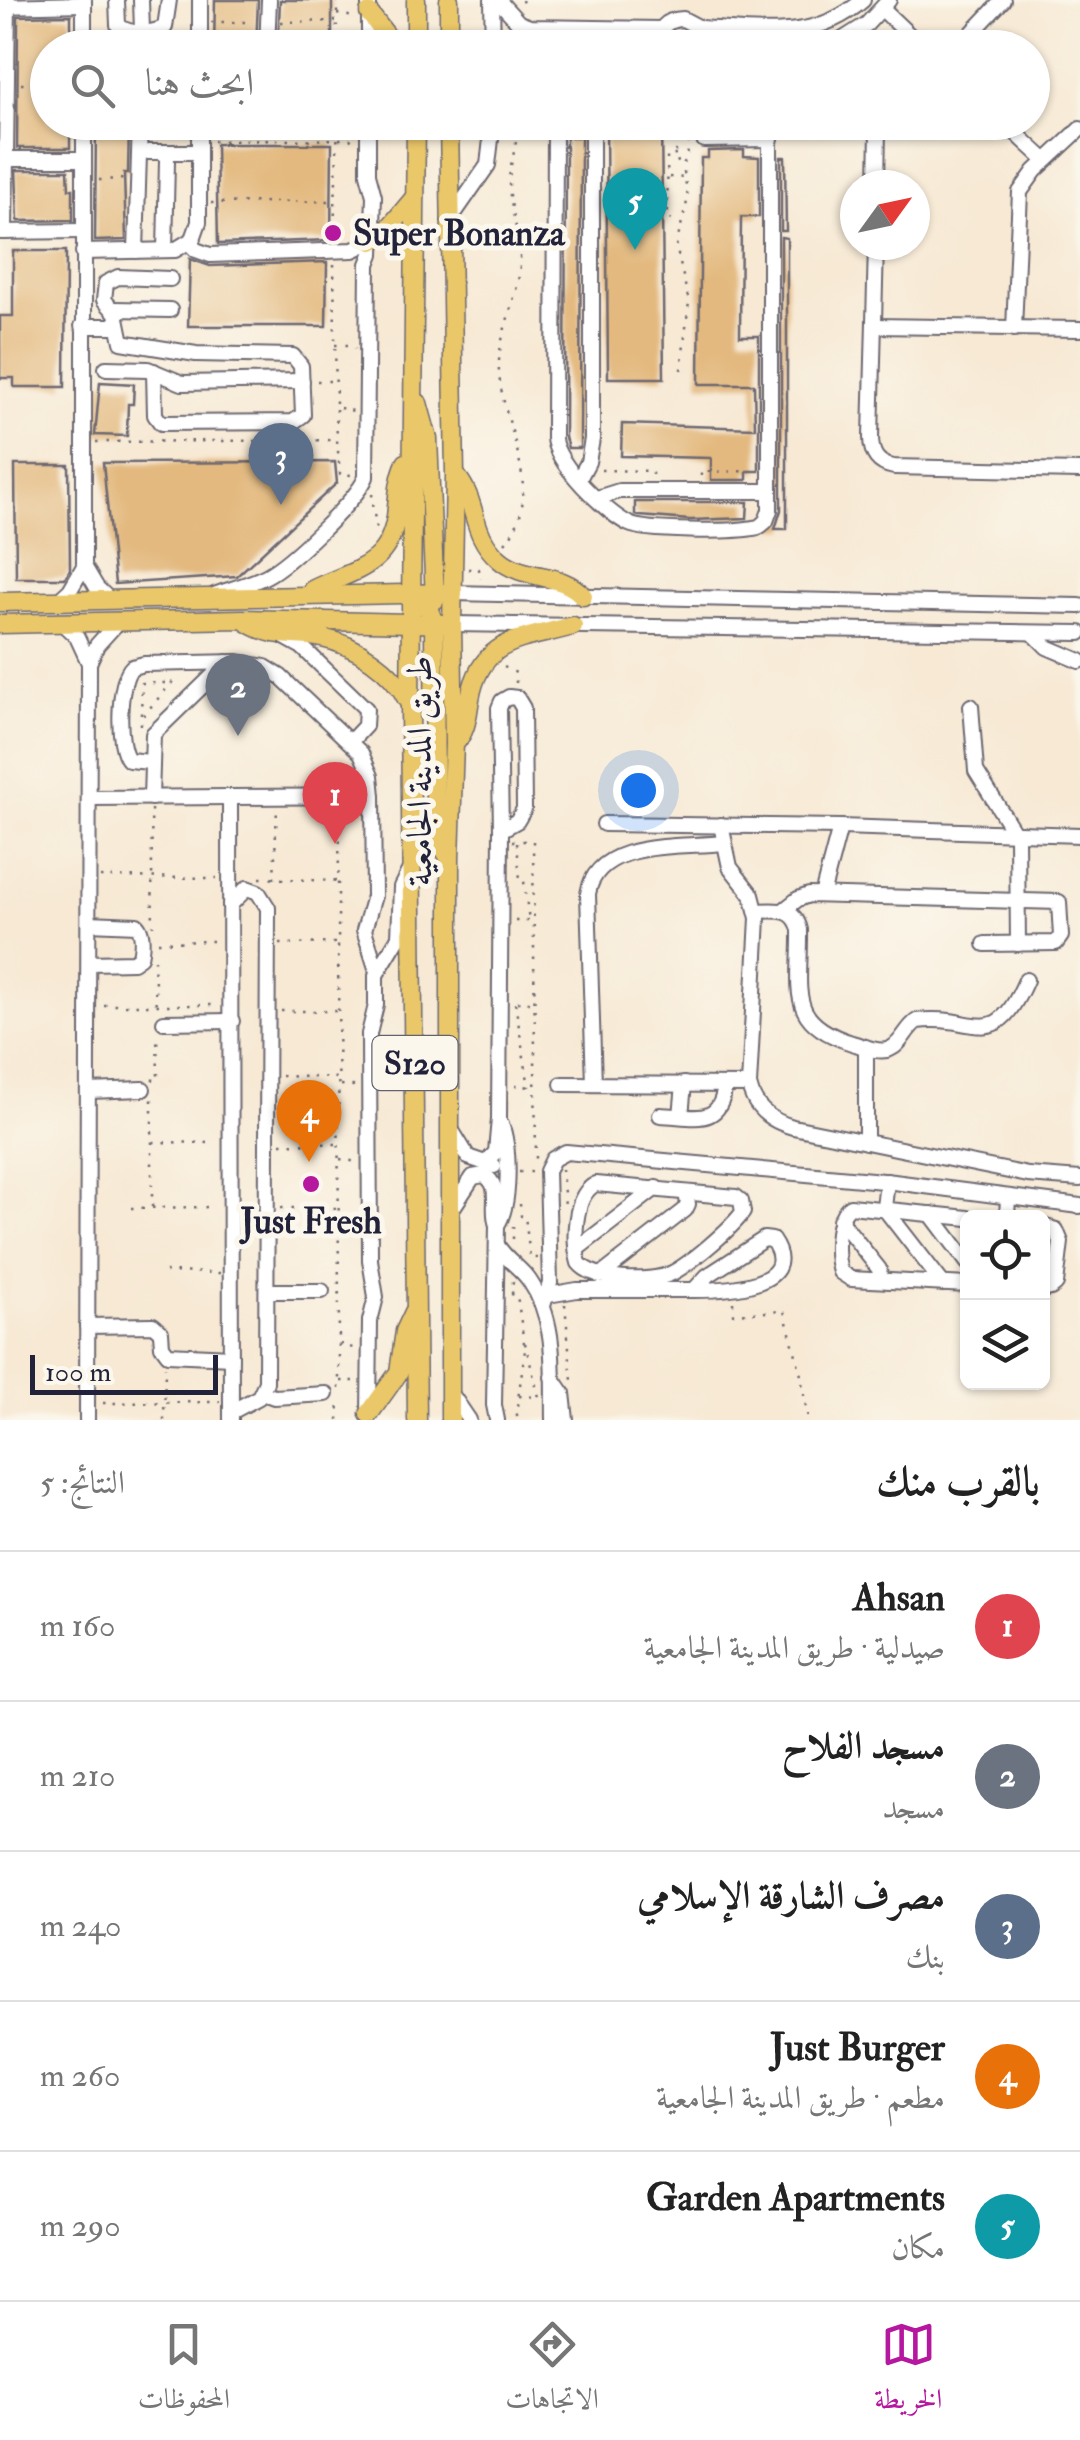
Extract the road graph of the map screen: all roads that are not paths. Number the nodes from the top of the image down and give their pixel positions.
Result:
1 (117, 0) edge
2 (142, 0) edge
3 (169, 0) edge
4 (200, 0) edge
5 (268, 0) edge
6 (416, 0) edge
7 (448, 0) edge
8 (495, 0) edge
9 (863, 0) edge
10 (1003, 0) edge
11 (84, 2) edge
12 (5, 4) edge
13 (885, 5) edge
14 (369, 6) edge
15 (553, 28) joint
16 (700, 28) joint
17 (84, 30) edge
18 (135, 30) edge
19 (142, 30) edge
20 (148, 30) edge
21 (200, 30) edge
22 (268, 30) edge
23 (384, 30) edge
24 (416, 30) edge
25 (448, 30) edge
26 (494, 30) edge
27 (660, 30) joint
28 (714, 30) edge
29 (809, 30) edge
30 (859, 30) edge
31 (907, 30) edge
32 (975, 30) edge
33 (1080, 129) edge
34 (84, 140) edge
35 (139, 140) edge
36 (199, 140) edge
37 (368, 140) edge
38 (416, 140) edge
39 (448, 140) edge
40 (491, 140) edge
41 (555, 140) edge
42 (592, 140) edge
43 (770, 140) edge
44 (878, 140) edge
45 (1023, 140) edge
46 (199, 146) junction
47 (148, 152) dead end
48 (3, 159) edge
49 (84, 159) junction
50 (167, 160) dead end
51 (1045, 160) junction
52 (877, 170) edge
53 (415, 197) junction
54 (448, 221) junction
55 (83, 231) junction
56 (2, 232) edge
57 (372, 241) junction
58 (189, 243) junction
59 (136, 250) junction
60 (164, 250) junction
61 (83, 252) junction
62 (876, 260) edge
63 (170, 279) dead end
64 (114, 310) junction
65 (170, 310) dead end
66 (82, 326) junction
67 (118, 326) junction
68 (874, 326) junction
69 (1014, 329) junction
70 (1080, 329) edge
71 (106, 368) dead end
72 (154, 370) junction
73 (302, 381) junction
74 (414, 396) junction
75 (412, 454) junction
76 (1080, 470) edge
77 (582, 474) junction
78 (456, 475) junction
79 (770, 491) junction
80 (597, 498) junction
81 (84, 566) junction
82 (412, 593) junction
83 (443, 593) junction
84 (303, 596) junction
85 (583, 596) junction
86 (206, 598) junction
87 (110, 600) junction
88 (0, 602) edge
89 (56, 602) junction
90 (1080, 606) edge
91 (242, 619) junction
92 (117, 622) junction
93 (412, 622) junction
94 (0, 624) edge
95 (63, 624) junction
96 (443, 624) junction
97 (573, 626) junction
98 (1034, 632) junction
99 (1080, 633) edge
100 (283, 636) junction
101 (1080, 661) edge
102 (226, 662) junction
103 (90, 663) junction
104 (410, 706) junction
105 (970, 706) dead end
106 (350, 742) junction
107 (454, 744) junction
108 (150, 762) junction
109 (373, 796) junction
110 (230, 797) junction
111 (90, 798) junction
112 (151, 798) junction
113 (604, 824) dead end
114 (720, 825) junction
115 (840, 826) junction
116 (1016, 833) junction
117 (1080, 835) edge
118 (501, 836) junction
119 (723, 844) junction
120 (450, 858) junction
121 (412, 865) junction
122 (228, 878) junction
123 (253, 883) junction
124 (822, 896) junction
125 (1017, 899) junction
126 (230, 905) junction
127 (784, 910) junction
128 (757, 911) junction
129 (89, 923) junction
130 (366, 936) junction
131 (397, 944) junction
132 (985, 944) dead end
133 (1018, 944) junction
134 (89, 962) junction
135 (378, 971) junction
136 (1026, 980) dead end
137 (232, 1013) junction
138 (164, 1022) dead end
139 (866, 1047) junction
140 (562, 1084) dead end
141 (594, 1084) junction
142 (684, 1084) junction
143 (725, 1085) junction
144 (749, 1085) junction
145 (143, 1089) dead end
146 (88, 1090) junction
147 (660, 1115) dead end
148 (682, 1116) junction
149 (499, 1119) junction
150 (451, 1130) junction
151 (866, 1142) junction
152 (634, 1160) junction
153 (486, 1163) junction
154 (509, 1174) junction
155 (1080, 1179) edge
156 (890, 1182) junction
157 (634, 1186) junction
158 (656, 1188) junction
159 (686, 1193) junction
160 (1014, 1198) junction
161 (1080, 1206) edge
162 (888, 1208) junction
163 (452, 1210) junction
164 (1010, 1210) edge
165 (1015, 1210) edge
166 (931, 1214) junction
167 (960, 1217) edge
168 (840, 1220) junction
169 (498, 1225) junction
170 (1050, 1227) edge
171 (496, 1245) junction
172 (577, 1249) junction
173 (960, 1252) edge
174 (513, 1266) junction
175 (1050, 1274) edge
176 (600, 1276) junction
177 (881, 1280) junction
178 (1056, 1280) junction
179 (944, 1284) junction
180 (960, 1285) edge
181 (495, 1288) junction
182 (1050, 1288) edge
183 (694, 1290) junction
184 (266, 1291) junction
185 (322, 1291) dead end
186 (544, 1294) junction
187 (418, 1308) junction
188 (87, 1326) junction
189 (231, 1357) junction
190 (552, 1377) junction
191 (326, 1394) dead end
192 (452, 1395) junction
193 (259, 1396) junction
194 (231, 1405) edge
195 (369, 1417) edge
196 (86, 1420) edge
197 (417, 1420) edge
198 (450, 1420) edge
199 (469, 1420) edge
200 (497, 1420) edge
201 (553, 1420) edge
202 (566, 1420) edge

1 - 18 street
2 - 19 street
3 - 20 street
4 - 21 street
5 - 22 street
6 - 24 main road
7 - 25 main road
8 - 15 street
8 - 26 street
9 - 29 street
10 - 32 street
11 - 12 street
11 - 17 street
12 - 48 street
13 - 30 street
13 - 31 street
14 - 23 main road
15 - 27 street
16 - 27 street
16 - 28 street
33 - 51 street
34 - 49 street
35 - 59 street
36 - 46 street
37 - 57 street
38 - 53 main road, طريق المدينة الجامعية
39 - 54 main road, طريق المدينة الجامعية / S120
40 - 54 street
41 - 77 street
42 - 77 street
43 - 79 street
44 - 52 street
45 - 51 street
46 - 47 street
46 - 58 street
48 - 49 street
48 - 56 street
49 - 55 street
50 - 60 street
51 - 69 street
53 - 57 main road
53 - 74 main road, طريق المدينة الجامعية
54 - 78 main road, طريق المدينة الجامعية / S120
55 - 56 street
55 - 61 street
57 - 58 street
57 - 86 street
58 - 60 street
59 - 60 street
59 - 61 street
61 - 66 street
62 - 68 street
63 - 64 street
64 - 65 street
64 - 67 street
66 - 67 street
66 - 81 street
67 - 73 street
68 - 69 street
68 - 76 street
69 - 70 street
71 - 72 street
72 - 73 street
72 - 73 street
74 - 75 main road, طريق المدينة الجامعية
74 - 83 main road
75 - 82 main road, طريق المدينة الجامعية
75 - 84 main road
77 - 80 street
78 - 83 main road, طريق المدينة الجامعية / S120
78 - 85 main road
79 - 80 street
79 - 80 street
81 - 87 street
81 - 89 street
82 - 83 main road
82 - 84 main road
82 - 93 main road, طريق المدينة الجامعية
82 - 96 main road
83 - 85 street
83 - 96 main road, طريق المدينة الجامعية / S120
84 - 86 main road
85 - 90 street
86 - 87 main road
87 - 89 main road
88 - 89 main road
91 - 92 main road
91 - 93 main road
91 - 100 main road
92 - 95 main road
92 - 103 street
93 - 96 main road
93 - 104 main road, طريق المدينة الجامعية
94 - 95 main road
95 - 103 street
96 - 97 street
96 - 107 main road, طريق المدينة الجامعية / S120
96 - 120 main road
97 - 98 street
97 - 107 main road
98 - 99 street
98 - 101 street
100 - 104 main road
100 - 106 street
102 - 106 street
102 - 108 street
102 - 108 street
103 - 111 street
104 - 121 main road, طريق المدينة الجامعية / S120
105 - 116 street
106 - 109 street
107 - 120 main road, طريق المدينة الجامعية / S120
108 - 112 street
109 - 110 street
109 - 130 street
110 - 112 street
110 - 122 street
111 - 112 street
111 - 129 street
113 - 114 street
114 - 115 street
114 - 119 street
115 - 116 street
115 - 124 street
116 - 117 street
116 - 125 street
118 - 118 street
118 - 149 street
119 - 128 street
119 - 141 street
120 - 150 main road, طريق المدينة الجامعية / S120
121 - 131 street
121 - 187 main road, طريق المدينة الجامعية / S120
122 - 123 street
122 - 126 street
123 - 126 street
123 - 184 street
124 - 125 street
124 - 127 street
125 - 133 street
125 - 133 street
126 - 137 street
127 - 128 street
127 - 139 street
128 - 144 street
129 - 134 street
129 - 134 street
130 - 131 street
130 - 135 street
131 - 135 street
132 - 133 street
134 - 146 street
135 - 195 street
136 - 139 street
137 - 138 street
137 - 189 street
139 - 151 street
140 - 141 street
141 - 142 street
142 - 143 street
142 - 148 street
143 - 144 street
143 - 148 street
144 - 151 street
145 - 146 street
146 - 188 street
147 - 148 street
149 - 153 street
149 - 154 street
150 - 153 street
150 - 163 main road, طريق المدينة الجامعية / S120
151 - 155 street
152 - 156 street
152 - 157 street
152 - 186 street
153 - 154 street
154 - 169 street
156 - 160 street
156 - 162 street
157 - 158 street
157 - 172 street
158 - 159 street
158 - 172 street
159 - 176 street
159 - 176 street
160 - 161 street
160 - 164 street
160 - 165 street
162 - 166 street
162 - 168 street
162 - 179 street
163 - 169 street
163 - 192 main road, طريق المدينة الجامعية / S120
166 - 167 street
166 - 173 street
168 - 177 street
168 - 177 street
169 - 171 street
170 - 178 street
171 - 174 street
171 - 181 street
172 - 176 street
174 - 181 street
174 - 186 street
175 - 178 street
177 - 179 street
178 - 182 street
179 - 180 street
181 - 200 street
183 - 183 street
183 - 186 street
184 - 185 street
184 - 193 street
186 - 190 street
187 - 195 main road
187 - 197 main road, طريق المدينة الجامعية / S120
188 - 189 street
188 - 196 street
189 - 194 street
190 - 201 street
190 - 202 street
191 - 193 street
192 - 198 main road, طريق المدينة الجامعية / S120
192 - 199 street
193 - 194 street

